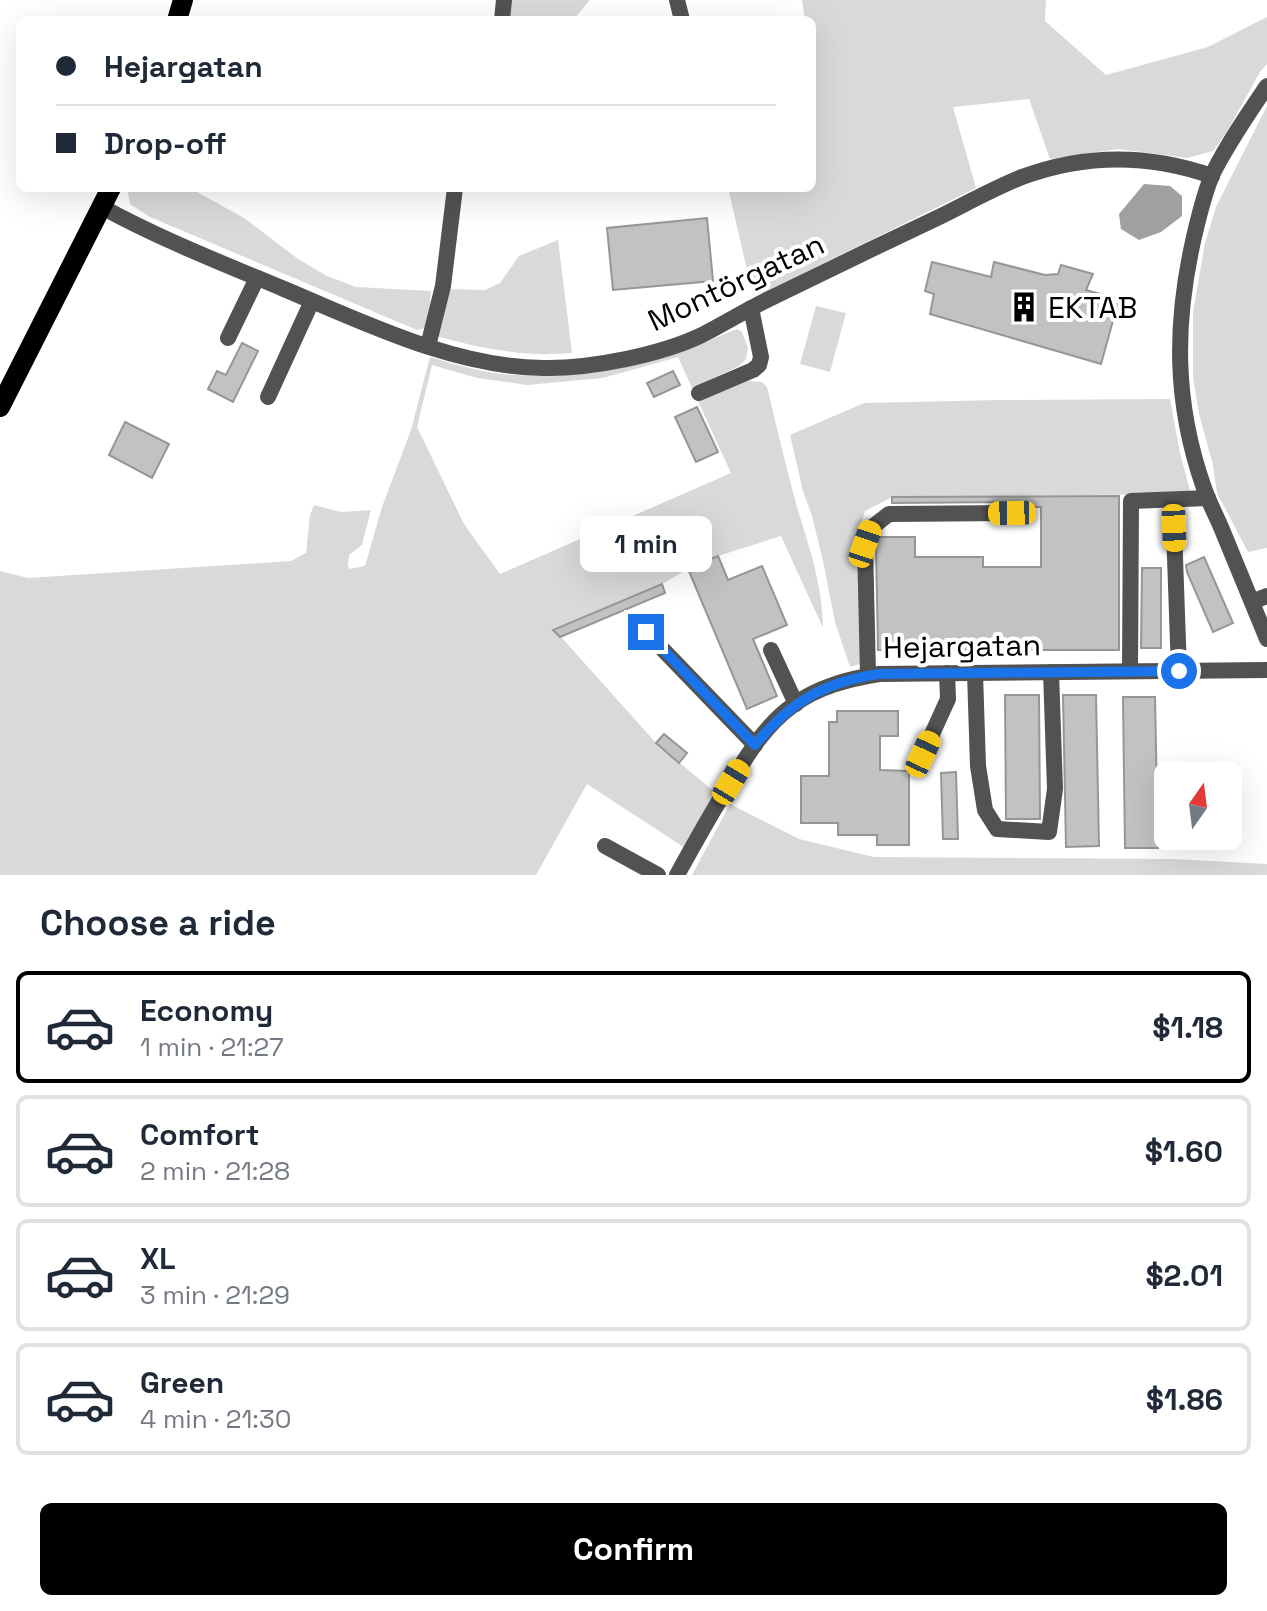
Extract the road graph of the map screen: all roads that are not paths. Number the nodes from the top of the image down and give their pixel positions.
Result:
1 (1267, 86) edge
2 (1212, 176) junction
3 (109, 192) edge
4 (455, 192) edge
5 (102, 207) junction
6 (257, 278) junction
7 (312, 301) junction
8 (751, 308) junction
9 (228, 338) dead end
10 (428, 346) junction
11 (699, 393) dead end
12 (268, 397) dead end
13 (0, 407) edge
14 (1208, 498) junction
15 (1173, 500) junction
16 (1012, 513) dead end
17 (1259, 599) edge
18 (646, 632) dead end
19 (1267, 639) edge
20 (771, 650) dead end
21 (1267, 670) edge
22 (1130, 671) junction
23 (1179, 671) junction
24 (1051, 672) junction
25 (947, 673) junction
26 (975, 673) junction
27 (868, 675) junction
28 (796, 704) junction
29 (755, 745) junction
30 (923, 754) dead end
31 (605, 846) dead end
32 (658, 875) edge
33 (677, 875) edge

1 - 2 street
2 - 8 street, Montörgatan
2 - 14 street
3 - 5 main road
4 - 10 street
5 - 6 street, Montörgatan
5 - 13 main road
6 - 7 street, Montörgatan
6 - 9 street
7 - 10 street, Montörgatan
7 - 12 street
8 - 10 street, Montörgatan
8 - 11 street
14 - 15 street
14 - 17 street
15 - 22 street
15 - 23 street
16 - 27 street
17 - 19 street
18 - 29 street
20 - 28 street
21 - 23 street, Hejargatan
22 - 23 street, Hejargatan
22 - 24 street, Hejargatan
24 - 26 street, Hejargatan
24 - 26 street
25 - 26 street, Hejargatan
25 - 27 street, Hejargatan
25 - 30 street
27 - 28 street, Hejargatan
28 - 29 street, Hejargatan
29 - 33 street, Hejargatan
31 - 32 street

